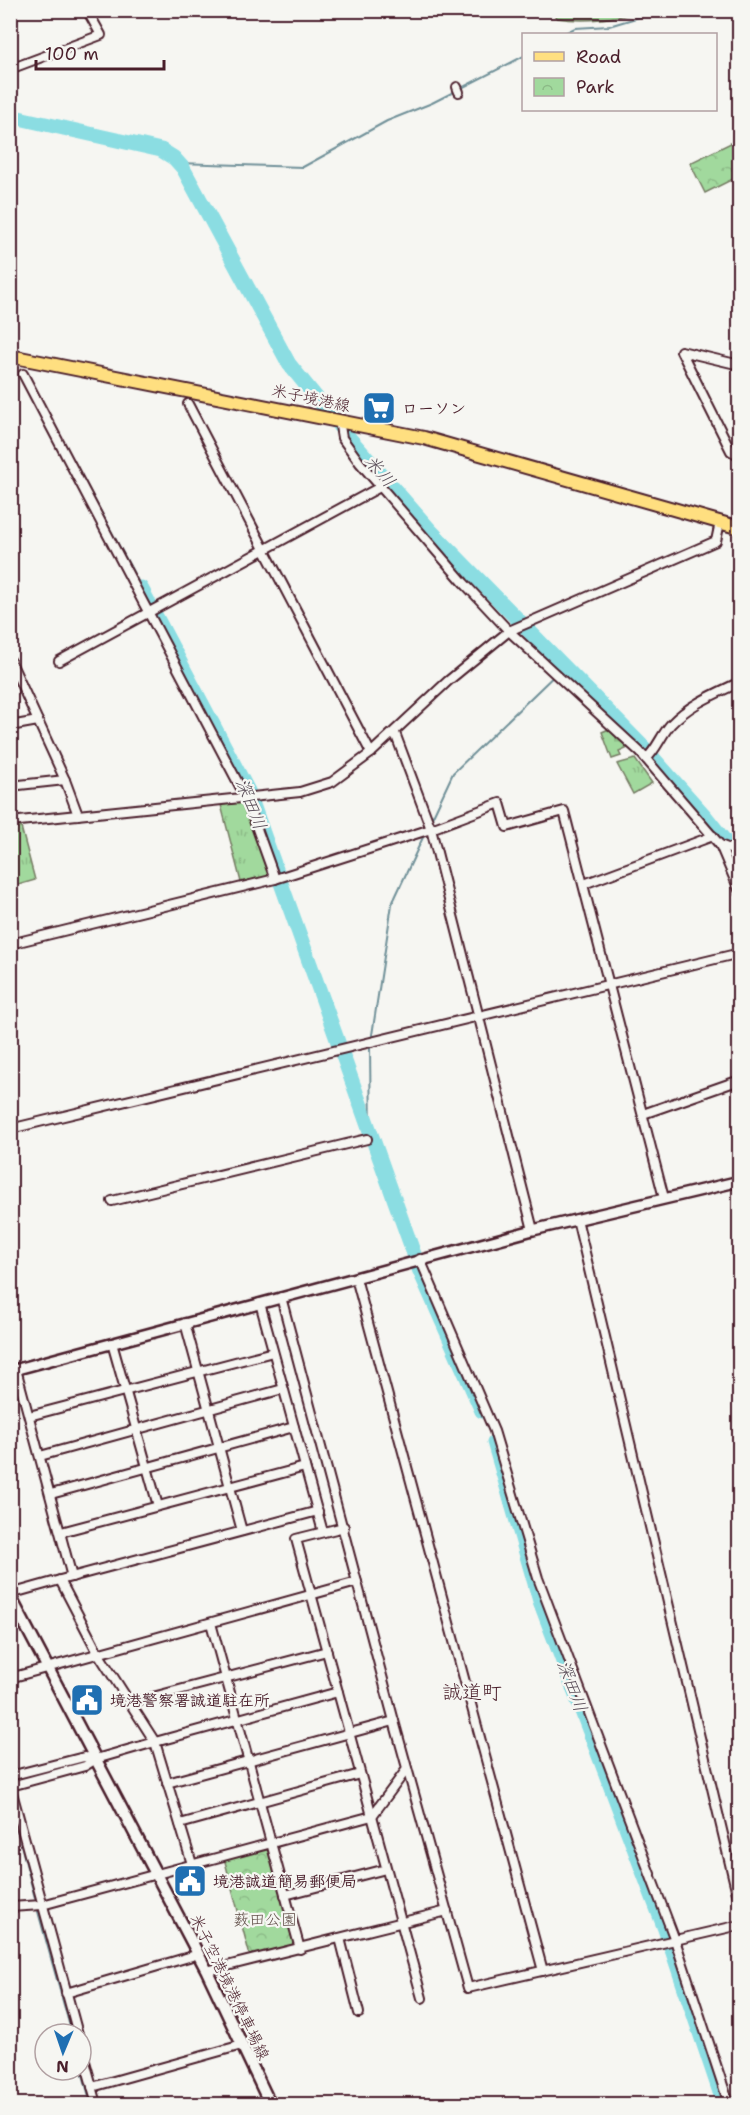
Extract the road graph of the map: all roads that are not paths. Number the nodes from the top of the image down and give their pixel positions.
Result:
1 (87, 10) edge
2 (10, 69) edge
3 (10, 356) edge
4 (740, 365) edge
5 (23, 374) dead end
6 (188, 404) dead end
7 (339, 420) junction
8 (740, 456) edge
9 (380, 487) junction
10 (720, 522) junction
11 (740, 528) edge
12 (264, 551) junction
13 (149, 612) junction
14 (509, 631) junction
15 (59, 661) dead end
16 (11, 663) edge
17 (740, 682) edge
18 (38, 721) junction
19 (10, 726) edge
20 (395, 733) junction
21 (371, 753) junction
22 (646, 759) junction
23 (65, 780) junction
24 (10, 786) edge
25 (246, 798) junction
26 (78, 815) junction
27 (10, 822) edge
28 (431, 829) junction
29 (713, 836) junction
30 (720, 845) junction
31 (740, 853) edge
32 (275, 879) junction
33 (584, 884) junction
34 (740, 892) edge
35 (10, 944) edge
36 (740, 953) edge
37 (610, 983) junction
38 (479, 1014) junction
39 (740, 1080) edge
40 (643, 1114) junction
41 (10, 1129) edge
42 (367, 1138) dead end
43 (740, 1181) edge
44 (664, 1198) junction
45 (112, 1201) dead end
46 (577, 1219) junction
47 (533, 1230) junction
48 (420, 1259) junction
49 (356, 1278) junction
50 (281, 1297) junction
51 (260, 1303) junction
52 (185, 1323) junction
53 (112, 1343) junction
54 (273, 1352) junction
55 (13, 1370) edge
56 (199, 1371) junction
57 (283, 1389) junction
58 (125, 1391) junction
59 (209, 1409) junction
60 (29, 1416) junction
61 (294, 1427) junction
62 (136, 1429) junction
63 (220, 1447) junction
64 (40, 1456) junction
65 (305, 1467) junction
66 (147, 1468) junction
67 (230, 1486) junction
68 (51, 1494) junction
69 (158, 1506) junction
70 (318, 1511) junction
71 (344, 1527) junction
72 (61, 1532) junction
73 (242, 1532) junction
74 (323, 1532) junction
75 (72, 1577) junction
76 (60, 1580) junction
77 (357, 1582) junction
78 (312, 1594) junction
79 (10, 1595) edge
80 (211, 1623) junction
81 (327, 1651) junction
82 (98, 1653) junction
83 (48, 1667) junction
84 (10, 1678) edge
85 (226, 1678) junction
86 (338, 1692) junction
87 (130, 1703) junction
88 (238, 1719) junction
89 (394, 1721) junction
90 (349, 1732) junction
91 (155, 1742) junction
92 (96, 1759) junction
93 (249, 1760) junction
94 (407, 1769) junction
95 (360, 1774) junction
96 (10, 1776) edge
97 (168, 1783) junction
98 (11, 1785) edge
99 (260, 1802) junction
100 (372, 1816) junction
101 (180, 1824) junction
102 (271, 1843) junction
103 (192, 1864) junction
104 (386, 1869) junction
105 (157, 1874) junction
106 (285, 1895) junction
107 (40, 1905) junction
108 (740, 1906) edge
109 (10, 1907) edge
110 (447, 1911) junction
111 (402, 1923) junction
112 (740, 1925) edge
113 (340, 1938) junction
114 (675, 1940) junction
115 (300, 1948) junction
116 (199, 1954) junction
117 (207, 1971) junction
118 (543, 1971) junction
119 (66, 1993) junction
120 (422, 1998) dead end
121 (359, 2013) dead end
122 (74, 2022) edge
123 (242, 2045) junction
124 (91, 2082) edge
125 (92, 2087) junction
126 (97, 2104) edge
127 (270, 2104) edge
128 (729, 2104) edge

1 - 2 street
3 - 7 main road, 米子境港線
4 - 8 street
5 - 13 street
6 - 12 street
7 - 9 street
7 - 10 main road, 米子境港線
9 - 12 street
9 - 14 street
10 - 11 main road, 米子境港線
10 - 14 street
12 - 13 street
12 - 21 street
13 - 15 street
13 - 25 street
14 - 20 street
14 - 22 street
16 - 18 street
17 - 22 street
18 - 19 street
18 - 23 street
20 - 21 street
20 - 28 street
21 - 25 street
22 - 29 street
23 - 24 street
23 - 26 street
25 - 26 street
25 - 32 street
26 - 27 street
28 - 32 street
28 - 33 street
28 - 38 street
29 - 30 street
29 - 33 street
30 - 31 street
30 - 34 street
32 - 35 street
33 - 37 street
36 - 37 street
37 - 38 street
37 - 40 street
38 - 41 street
38 - 47 street
39 - 40 street
40 - 44 street
42 - 45 street
43 - 44 street
44 - 46 street
46 - 47 street
46 - 108 street
47 - 48 street
48 - 49 street
48 - 114 street
49 - 50 street
49 - 118 street
50 - 51 street
50 - 71 street
51 - 52 street
51 - 54 street
52 - 53 street
52 - 56 street
53 - 55 street
53 - 58 street
54 - 56 street
54 - 57 street
55 - 60 street
56 - 58 street
56 - 59 street
57 - 59 street
57 - 61 street
58 - 60 street
58 - 62 street
59 - 62 street
59 - 63 street
60 - 64 street
61 - 63 street
61 - 65 street
62 - 64 street
62 - 66 street
63 - 66 street
63 - 67 street
64 - 68 street
65 - 67 street
65 - 70 street
66 - 68 street
66 - 69 street
67 - 69 street
67 - 73 street
68 - 72 street
69 - 72 street
70 - 73 street
70 - 74 street
71 - 74 street
71 - 77 street
72 - 75 street
73 - 75 street
74 - 78 street
75 - 76 street
76 - 79 street
76 - 82 street
77 - 78 street
77 - 89 street
78 - 80 street
78 - 81 street
79 - 83 main road, 米子空港境港停車場線
80 - 82 street
80 - 85 street
81 - 85 street
81 - 86 street
82 - 83 street
82 - 87 street
83 - 84 street
83 - 92 main road, 米子空港境港停車場線
85 - 87 street
85 - 88 street
86 - 88 street
86 - 90 street
87 - 91 street
88 - 91 street
88 - 93 street
89 - 90 street
89 - 94 street
90 - 93 street
90 - 95 street
91 - 92 street
91 - 97 street
92 - 96 street
92 - 98 street
92 - 105 main road, 米子空港境港停車場線
93 - 97 street
93 - 99 street
94 - 100 street
94 - 110 street
95 - 99 street
95 - 100 street
97 - 101 street
98 - 107 street
99 - 101 street
99 - 102 street
100 - 102 street
100 - 104 street
101 - 103 street
102 - 103 street
102 - 106 street
103 - 105 street
104 - 106 street
104 - 111 street
105 - 107 street
105 - 116 main road, 米子空港境港停車場線
106 - 115 street
107 - 109 street
107 - 119 street
110 - 111 street
110 - 118 street
111 - 113 street
111 - 120 street
112 - 114 street
113 - 115 street
113 - 121 street
114 - 118 street
114 - 128 street
115 - 117 street
116 - 117 main road, 米子空港境港停車場線
116 - 119 street
117 - 123 main road, 米子空港境港停車場線
119 - 122 street
123 - 125 street
123 - 127 main road, 米子空港境港停車場線
124 - 125 street
125 - 126 street

